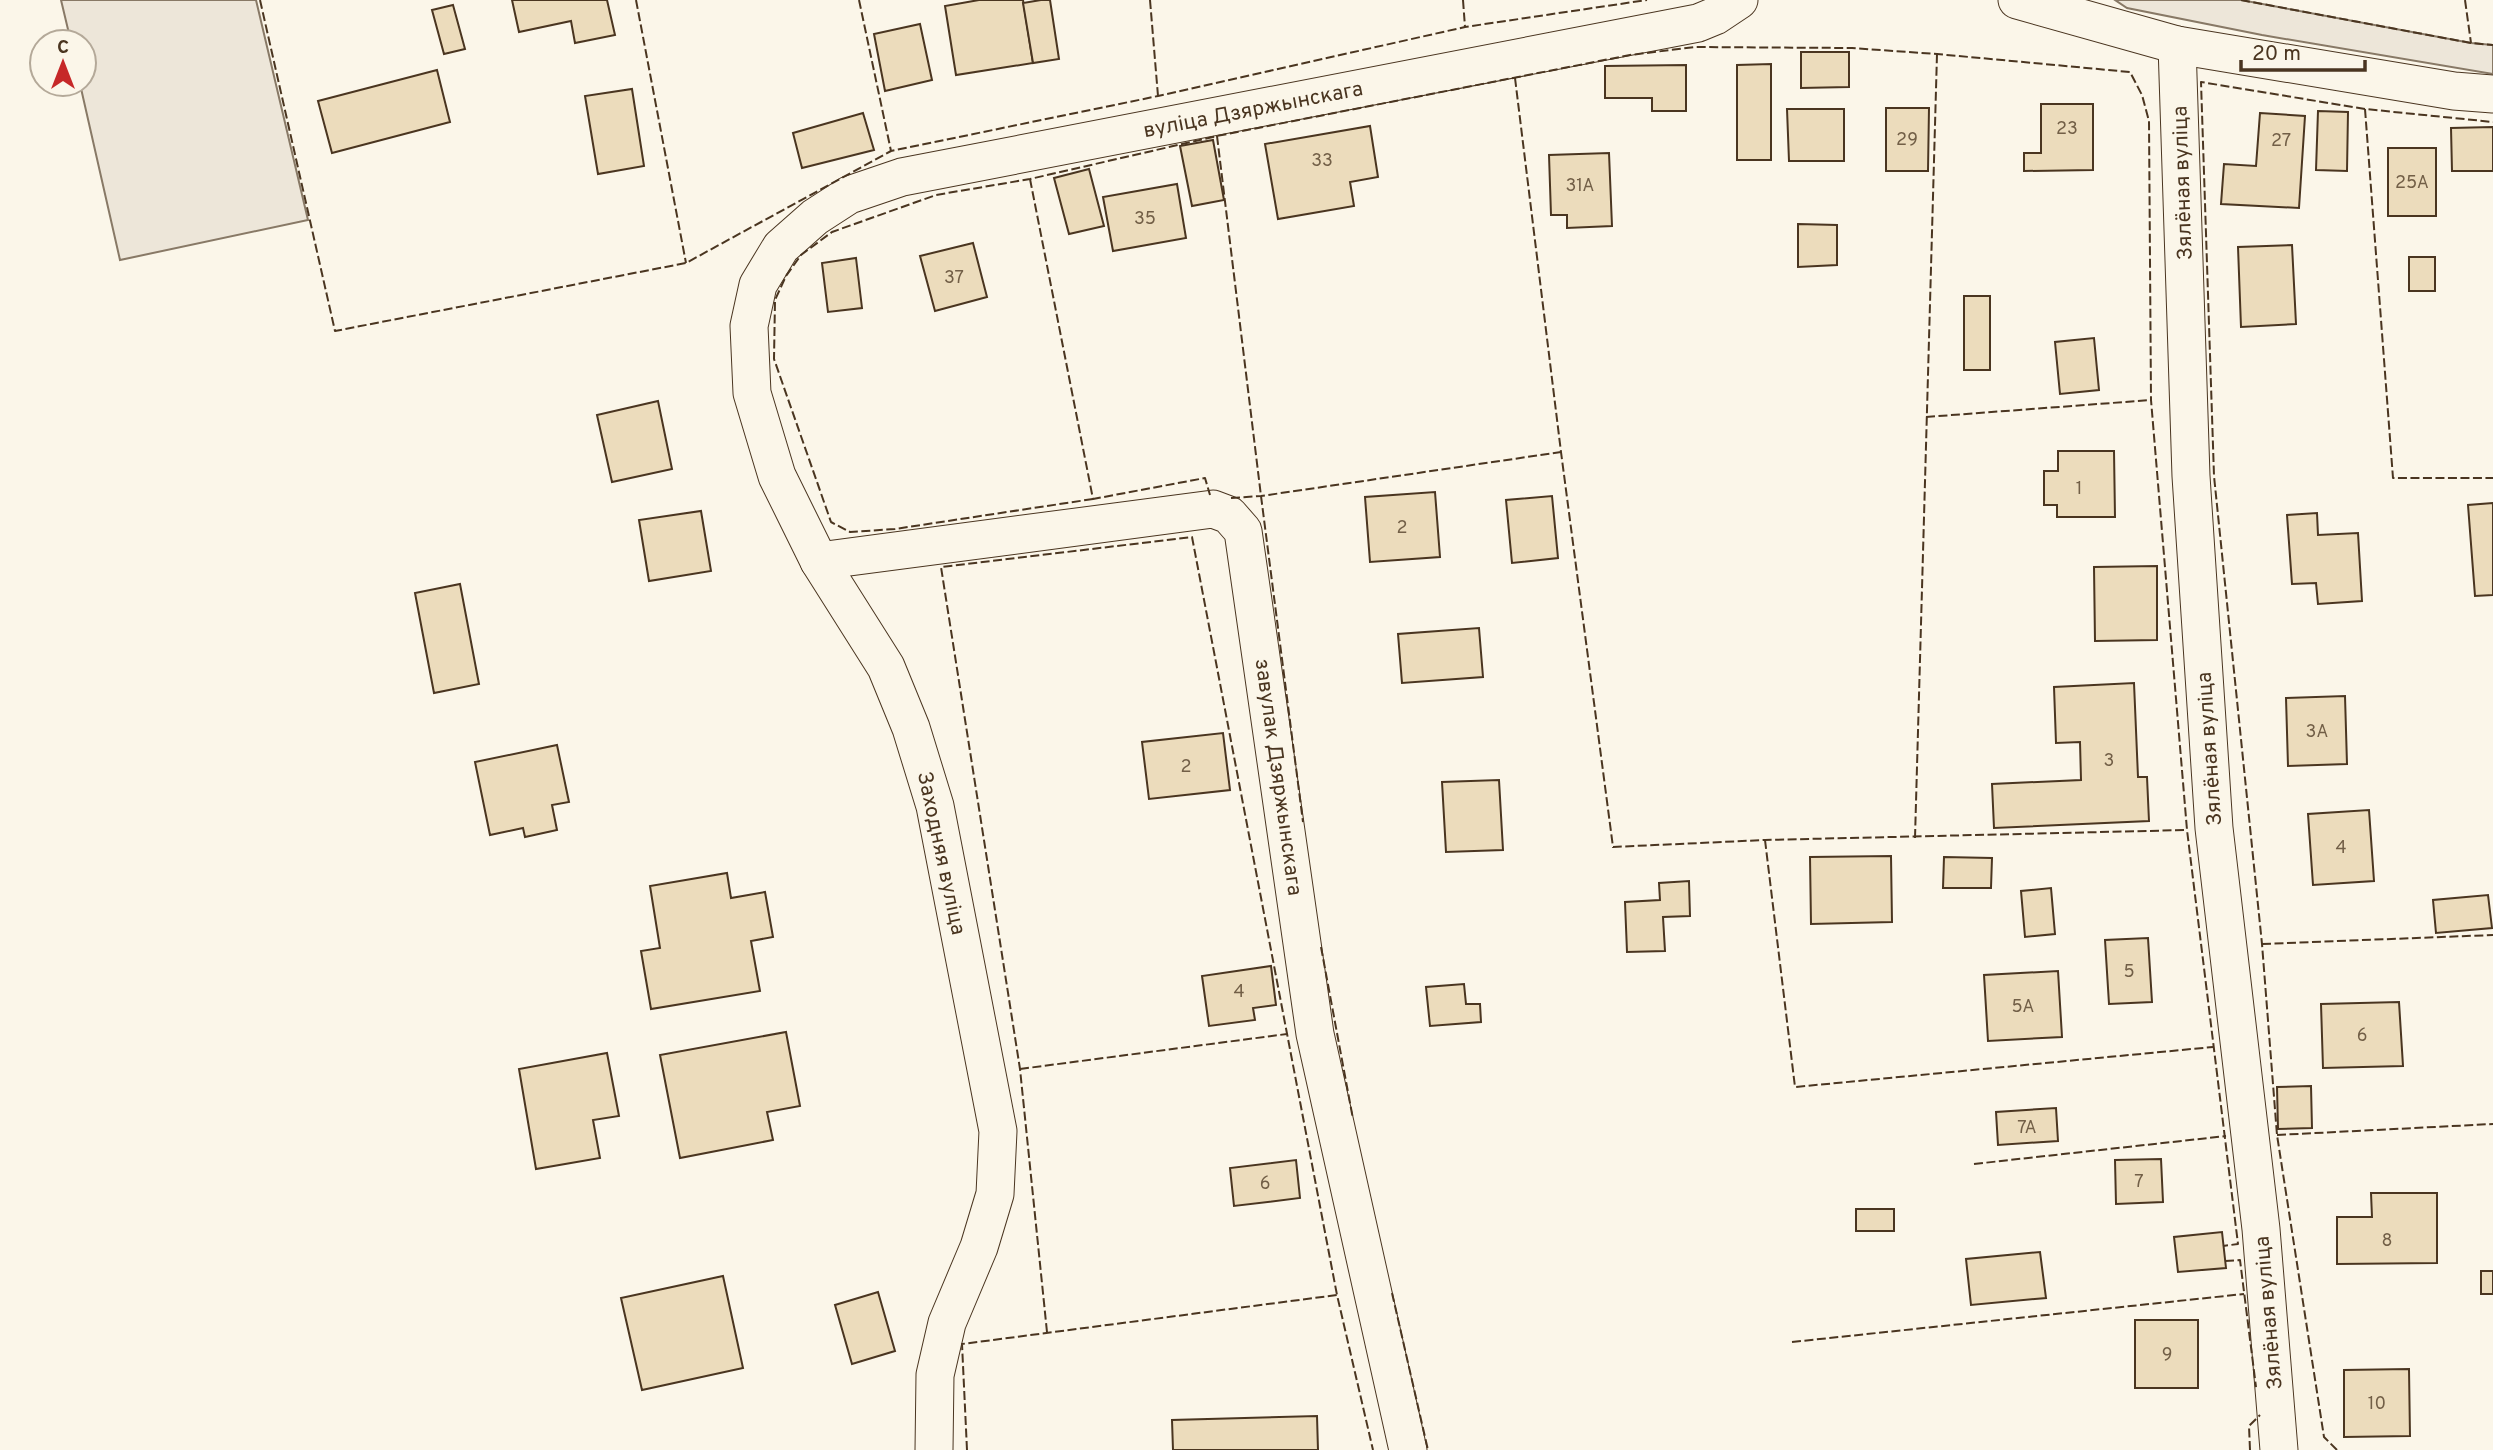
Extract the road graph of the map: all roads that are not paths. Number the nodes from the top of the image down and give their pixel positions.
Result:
1 (1739, 0) edge
2 (2017, 0) edge
3 (2177, 46) junction
4 (2493, 94) edge
5 (781, 247) joint
6 (819, 561) junction
7 (934, 1450) edge
8 (1408, 1450) edge
9 (2279, 1450) edge

1 - 5 street, вуліца Дзяржынскага
2 - 3 street
3 - 4 street
3 - 9 street, Зялёная вуліца
5 - 6 street, Заходняя вуліца
6 - 7 street, Заходняя вуліца
6 - 8 street, завулак Дзяржынскага

